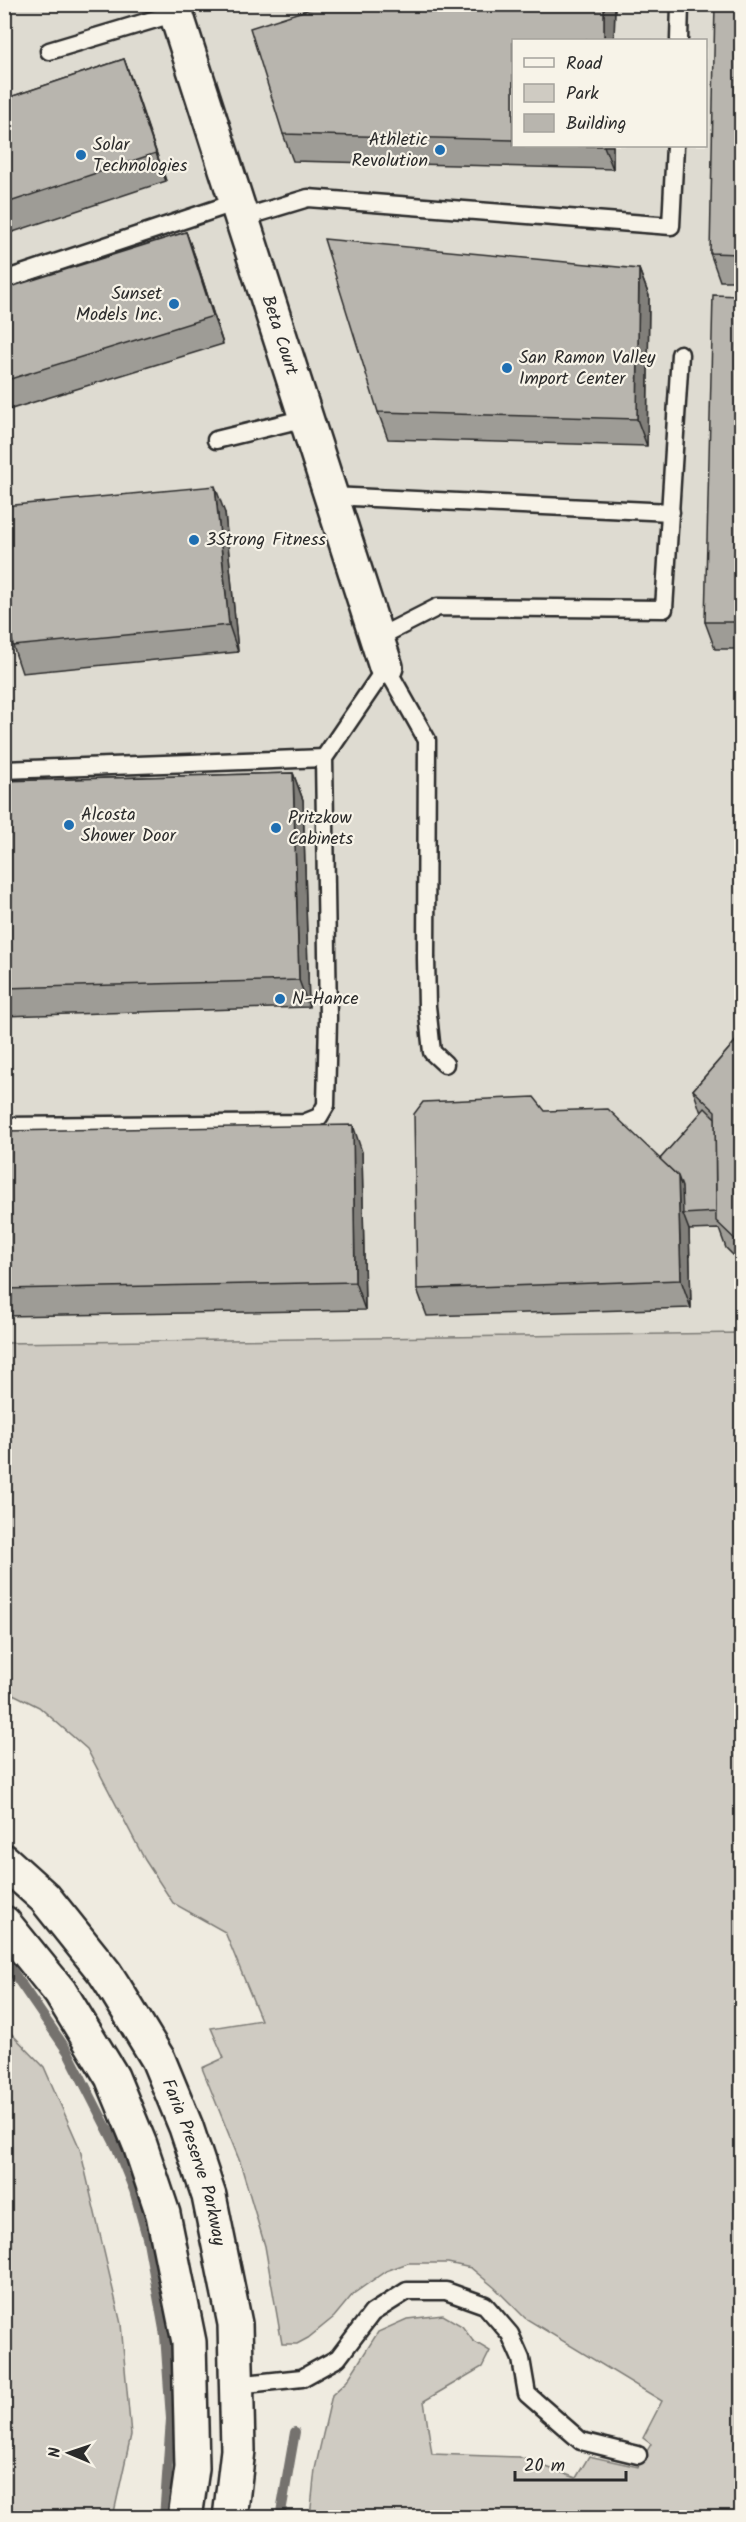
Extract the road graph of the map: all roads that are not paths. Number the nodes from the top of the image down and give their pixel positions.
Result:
1 (680, 4) edge
2 (175, 9) edge
3 (679, 39) edge
4 (49, 51) dead end
5 (675, 147) edge
6 (239, 210) junction
7 (4, 280) edge
8 (680, 354) dead end
9 (306, 418) junction
10 (216, 440) dead end
11 (331, 496) junction
12 (671, 512) junction
13 (381, 652) junction
14 (324, 758) junction
15 (4, 770) edge
16 (445, 1064) dead end
17 (4, 1126) edge
18 (4, 1861) edge
19 (4, 1923) edge
20 (236, 2385) junction
21 (638, 2455) dead end
22 (185, 2517) edge
23 (230, 2517) edge

1 - 3 lane
2 - 4 lane
2 - 6 street, Beta Court
5 - 6 lane
6 - 7 lane
6 - 9 street, Beta Court
8 - 12 lane
9 - 10 lane
9 - 11 street, Beta Court
11 - 12 lane
11 - 13 street, Beta Court
12 - 13 lane
13 - 14 lane
13 - 16 lane
14 - 15 lane
14 - 17 lane
18 - 20 street, Faria Preserve Parkway
19 - 22 street
20 - 21 lane
20 - 23 street, Faria Preserve Parkway

